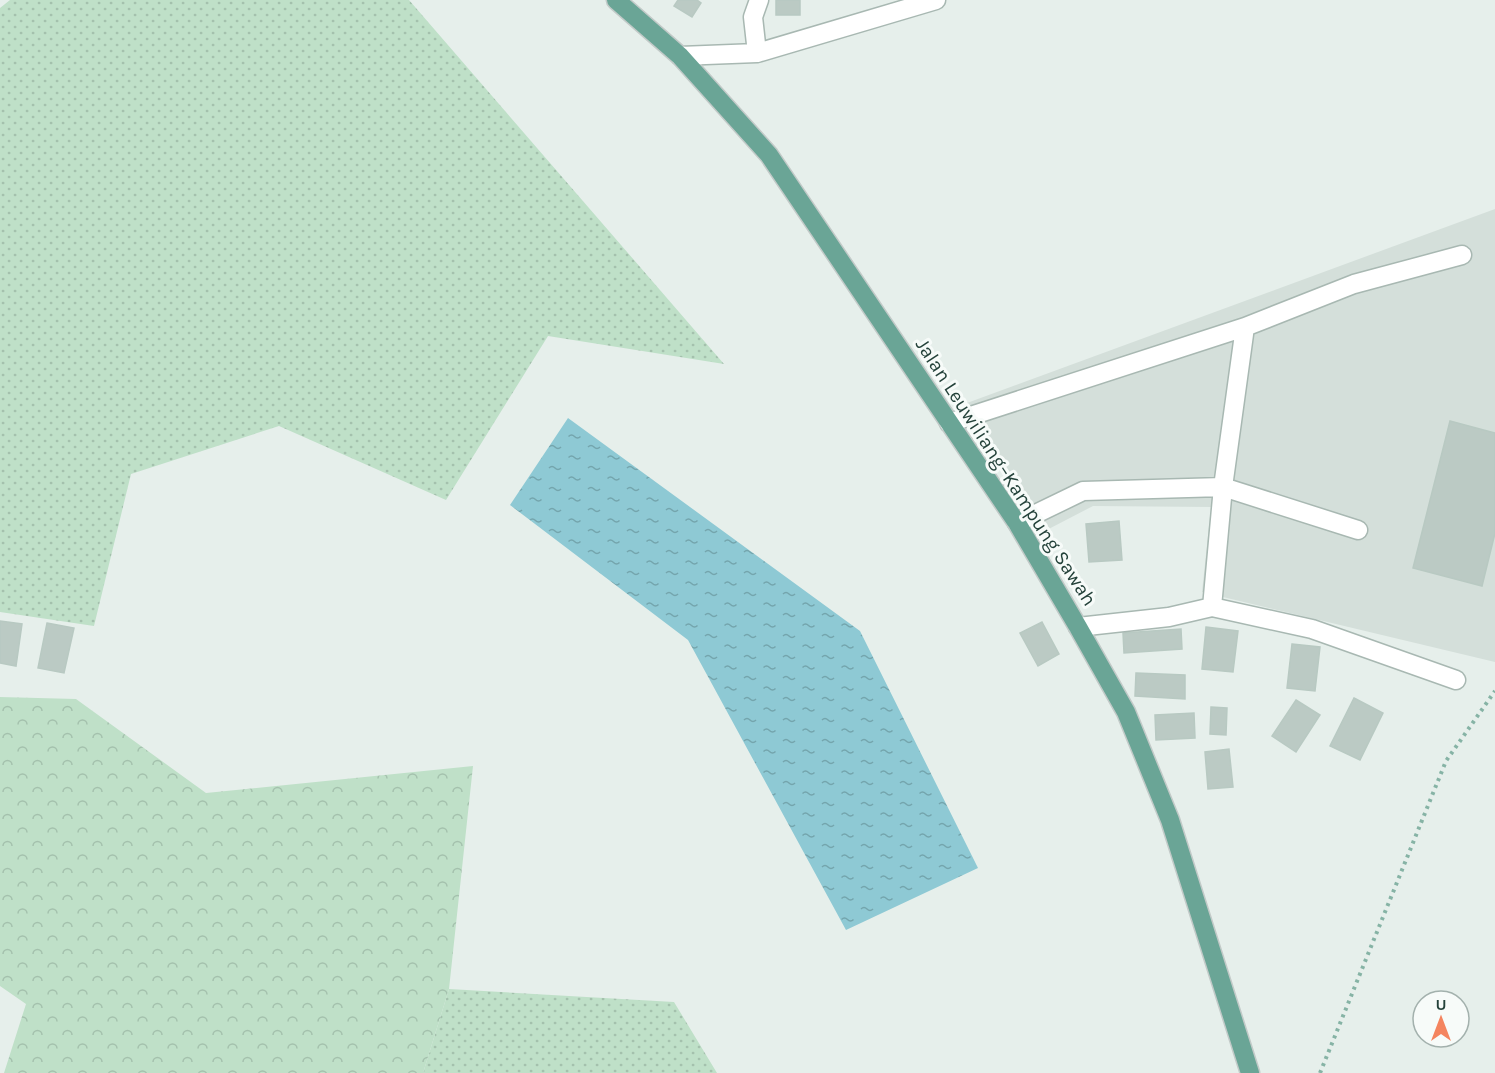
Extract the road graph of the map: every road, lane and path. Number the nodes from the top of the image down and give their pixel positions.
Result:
1 (616, 0) edge
2 (759, 0) edge
3 (936, 0) edge
4 (757, 53) junction
5 (680, 56) junction
6 (1462, 255) dead end
7 (1245, 327) junction
8 (949, 423) junction
9 (1223, 487) junction
10 (1017, 523) junction
11 (1358, 530) dead end
12 (1212, 607) junction
13 (1078, 627) junction
14 (1456, 680) dead end
15 (1495, 691) edge
16 (1250, 1073) edge
17 (1320, 1073) edge

1 - 5 main road, Jalan Leuwiliang–Kampung Sawah
2 - 4 street
3 - 4 street
4 - 5 street
5 - 8 main road, Jalan Leuwiliang–Kampung Sawah
6 - 7 street
7 - 8 street
7 - 9 street
8 - 10 main road, Jalan Leuwiliang–Kampung Sawah
9 - 10 street
9 - 11 street
9 - 12 street
10 - 13 main road, Jalan Leuwiliang–Kampung Sawah
12 - 13 street
12 - 14 street
13 - 16 main road, Jalan Leuwiliang–Kampung Sawah
15 - 17 path

